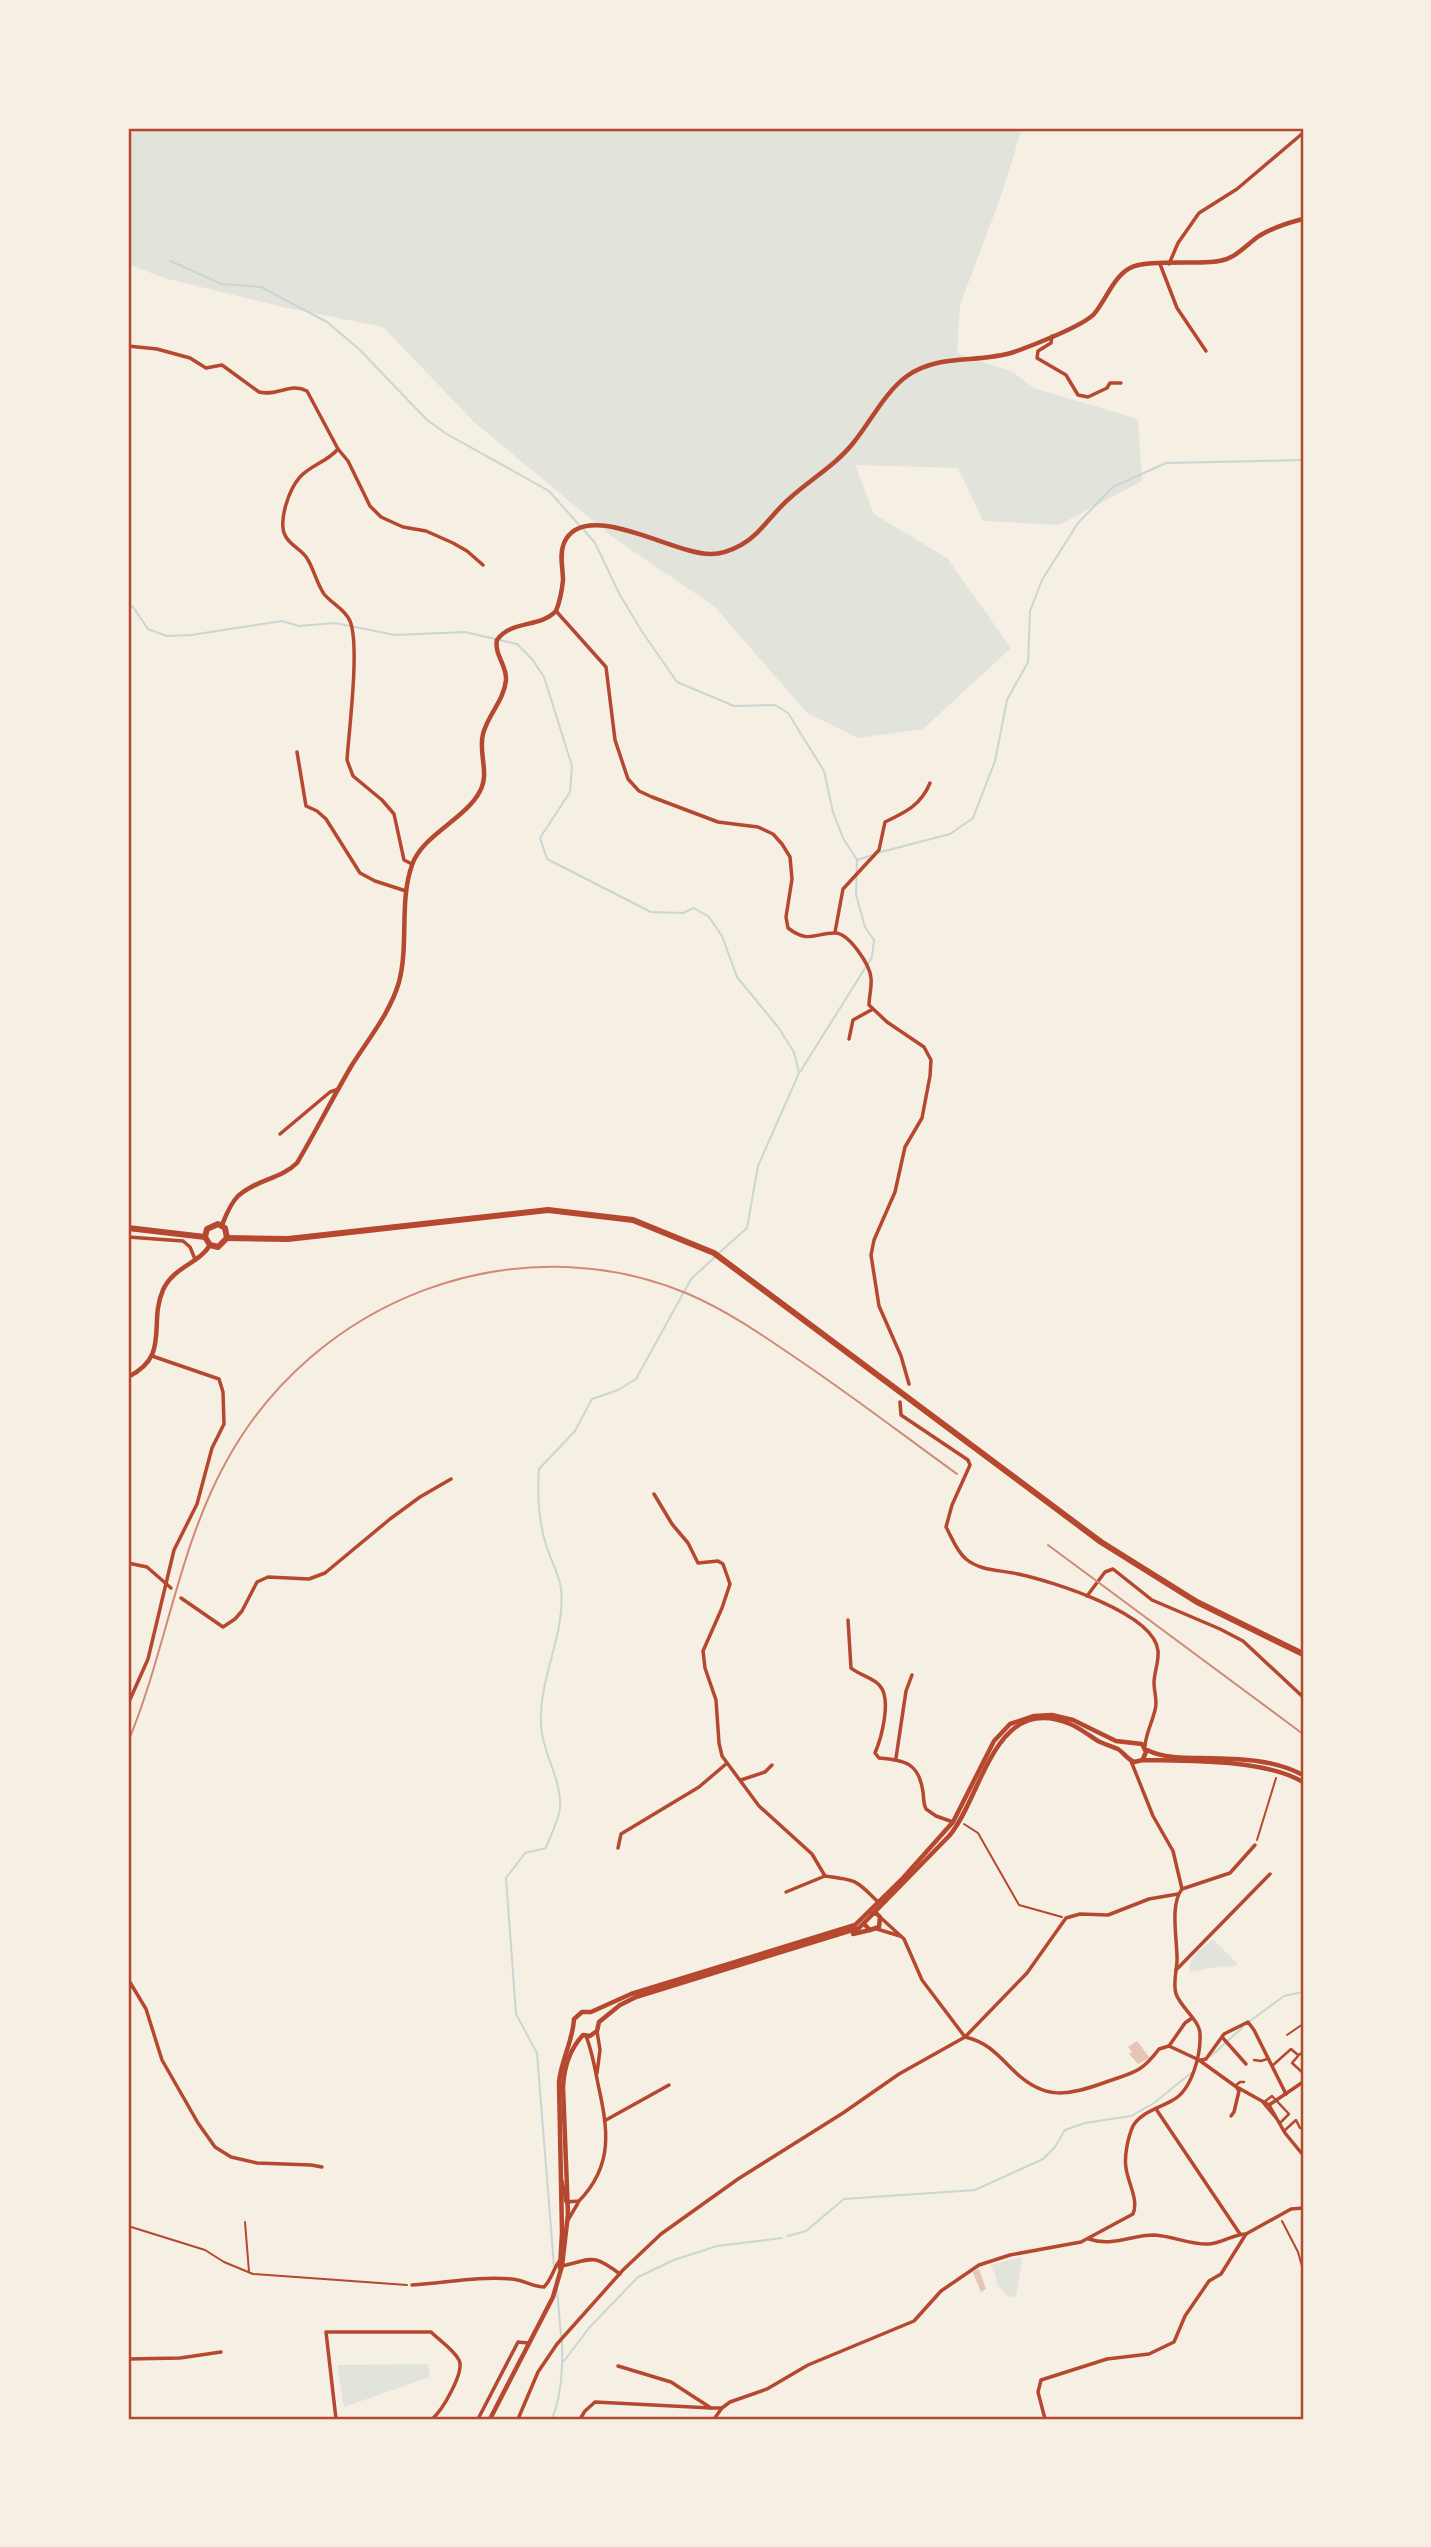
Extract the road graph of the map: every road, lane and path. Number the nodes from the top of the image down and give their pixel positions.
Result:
1 (1303, 134) edge
2 (1303, 219) edge
3 (1160, 264) junction
4 (1170, 264) junction
5 (1052, 336) junction
6 (128, 346) edge
7 (1206, 351) dead end
8 (1121, 383) dead end
9 (338, 449) junction
10 (483, 565) dead end
11 (556, 611) junction
12 (297, 752) dead end
13 (930, 783) dead end
14 (412, 864) junction
15 (407, 892) junction
16 (835, 932) junction
17 (873, 1009) junction
18 (849, 1039) dead end
19 (340, 1089) junction
20 (280, 1134) dead end
21 (222, 1225) junction
22 (128, 1228) edge
23 (128, 1237) edge
24 (205, 1237) junction
25 (228, 1238) junction
26 (210, 1245) junction
27 (195, 1259) junction
28 (152, 1356) junction
29 (128, 1377) edge
30 (909, 1384) dead end
31 (900, 1402) dead end
32 (451, 1479) dead end
33 (653, 1494) dead end
34 (128, 1563) edge
35 (165, 1582) junction
36 (171, 1588) dead end
37 (1087, 1596) junction
38 (181, 1598) dead end
39 (848, 1620) dead end
40 (1303, 1654) edge
41 (912, 1675) dead end
42 (1303, 1697) edge
43 (128, 1704) edge
44 (1145, 1736) junction
45 (1133, 1742) junction
46 (1145, 1747) junction
47 (1126, 1755) junction
48 (895, 1759) junction
49 (1137, 1761) junction
50 (726, 1764) junction
51 (772, 1765) dead end
52 (1265, 1767) junction
53 (1278, 1771) junction
54 (1303, 1776) edge
55 (741, 1780) junction
56 (955, 1823) junction
57 (1255, 1845) joint
58 (618, 1848) dead end
59 (933, 1854) junction
60 (1270, 1874) dead end
61 (825, 1876) junction
62 (1182, 1889) junction
63 (786, 1892) dead end
64 (1178, 1894) junction
65 (877, 1903) junction
66 (876, 1915) junction
67 (1066, 1918) junction
68 (864, 1923) junction
69 (855, 1925) junction
70 (877, 1929) junction
71 (870, 1930) junction
72 (841, 1936) junction
73 (902, 1937) junction
74 (1176, 1970) junction
75 (128, 1979) edge
76 (591, 2012) junction
77 (1192, 2018) junction
78 (598, 2022) junction
79 (1303, 2024) edge
80 (575, 2029) junction
81 (597, 2031) junction
82 (1287, 2035) dead end
83 (585, 2036) junction
84 (965, 2037) junction
85 (1222, 2038) junction
86 (1168, 2046) junction
87 (1303, 2053) edge
88 (1298, 2055) junction
89 (1267, 2059) junction
90 (1199, 2060) junction
91 (1254, 2060) dead end
92 (1246, 2064) dead end
93 (1272, 2066) junction
94 (1303, 2073) edge
95 (597, 2075) junction
96 (1235, 2076) dead end
97 (1229, 2082) junction
98 (1244, 2082) dead end
99 (1303, 2082) edge
100 (669, 2085) dead end
101 (1235, 2086) junction
102 (1286, 2094) junction
103 (1276, 2100) junction
104 (1264, 2103) junction
105 (1269, 2105) junction
106 (1156, 2109) junction
107 (1231, 2116) dead end
108 (606, 2120) junction
109 (1280, 2123) junction
110 (1300, 2128) dead end
111 (1284, 2131) junction
112 (1303, 2155) edge
113 (322, 2167) dead end
114 (561, 2179) junction
115 (579, 2202) junction
116 (567, 2203) junction
117 (1303, 2208) edge
118 (1282, 2216) junction
119 (246, 2222) dead end
120 (567, 2222) junction
121 (128, 2226) edge
122 (1240, 2234) junction
123 (1246, 2234) junction
124 (1089, 2239) junction
125 (560, 2260) junction
126 (562, 2266) junction
127 (1303, 2270) edge
128 (251, 2274) junction
129 (620, 2274) junction
130 (560, 2275) junction
131 (412, 2285) joint
132 (528, 2343) junction
133 (222, 2352) dead end
134 (128, 2359) edge
135 (618, 2366) dead end
136 (712, 2408) junction
137 (722, 2408) junction
138 (336, 2419) edge
139 (432, 2419) edge
140 (478, 2419) edge
141 (489, 2419) edge
142 (518, 2419) edge
143 (580, 2419) edge
144 (714, 2419) edge
145 (1045, 2419) edge

1 - 4 street
2 - 4 street
3 - 4 street
3 - 5 street
3 - 7 street
5 - 8 street
5 - 11 street
6 - 9 street
9 - 10 street
9 - 14 street
11 - 14 street
11 - 16 street
12 - 15 street
13 - 16 street
14 - 15 street
15 - 19 street
16 - 17 street
17 - 18 street
17 - 30 street
19 - 20 street
19 - 21 street
21 - 24 main road
21 - 25 main road
22 - 24 main road
23 - 27 street
24 - 26 main road
25 - 26 main road
25 - 40 main road
26 - 27 street
27 - 28 street
28 - 29 street
28 - 35 street
31 - 37 street
32 - 38 street
33 - 50 street
34 - 35 street
35 - 36 street
35 - 43 street
37 - 42 street
37 - 44 street
39 - 48 street
41 - 48 street
44 - 45 street
44 - 46 street
45 - 46 street
45 - 47 street
45 - 56 street
46 - 49 street
46 - 54 street
47 - 49 street
47 - 56 street
48 - 56 street
49 - 52 street
49 - 62 street
50 - 55 street
50 - 58 street
51 - 55 street
52 - 53 street
52 - 54 street
53 - 54 street
53 - 57 path
55 - 61 street
56 - 59 street
56 - 59 street
56 - 65 street
56 - 67 path
57 - 62 street
59 - 66 street
60 - 74 street
61 - 63 street
61 - 65 street
62 - 64 street
64 - 67 street
64 - 74 street
65 - 66 street
65 - 69 street
66 - 68 street
66 - 70 street
66 - 73 street
67 - 84 street
68 - 69 street
68 - 71 street
68 - 72 street
69 - 76 street
70 - 71 street
70 - 73 street
71 - 72 street
72 - 78 street
73 - 84 street
74 - 77 street
75 - 113 street
76 - 78 street
76 - 80 street
77 - 86 street
77 - 90 street
78 - 81 street
79 - 82 lane
80 - 83 street
80 - 114 street
81 - 83 street
81 - 95 street
83 - 95 street
83 - 116 street
84 - 86 street
84 - 129 street
85 - 89 street
85 - 90 street
85 - 92 street
86 - 90 street
87 - 88 street
88 - 93 street
88 - 94 street
89 - 91 street
89 - 93 street
90 - 97 street
90 - 106 street
93 - 102 street
95 - 108 street
96 - 97 street
97 - 101 street
98 - 101 street
99 - 102 street
100 - 108 street
101 - 104 street
101 - 107 street
102 - 103 street
103 - 104 street
103 - 105 street
103 - 109 street
104 - 105 street
104 - 109 street
105 - 109 street
106 - 122 street
106 - 124 street
108 - 115 street
109 - 111 street
110 - 111 street
111 - 112 street
114 - 116 street
114 - 125 street
115 - 116 street
115 - 120 street
116 - 120 street
117 - 118 street
118 - 123 street
118 - 127 path
119 - 128 path
120 - 126 street
121 - 128 path
122 - 123 street
122 - 124 street
123 - 145 street
124 - 137 street
125 - 130 street
125 - 131 street
126 - 129 street
126 - 130 street
128 - 131 path
129 - 142 street
130 - 132 street
132 - 140 street
132 - 141 street
133 - 134 street
135 - 136 street
136 - 137 street
136 - 143 street
137 - 144 street
138 - 139 street

